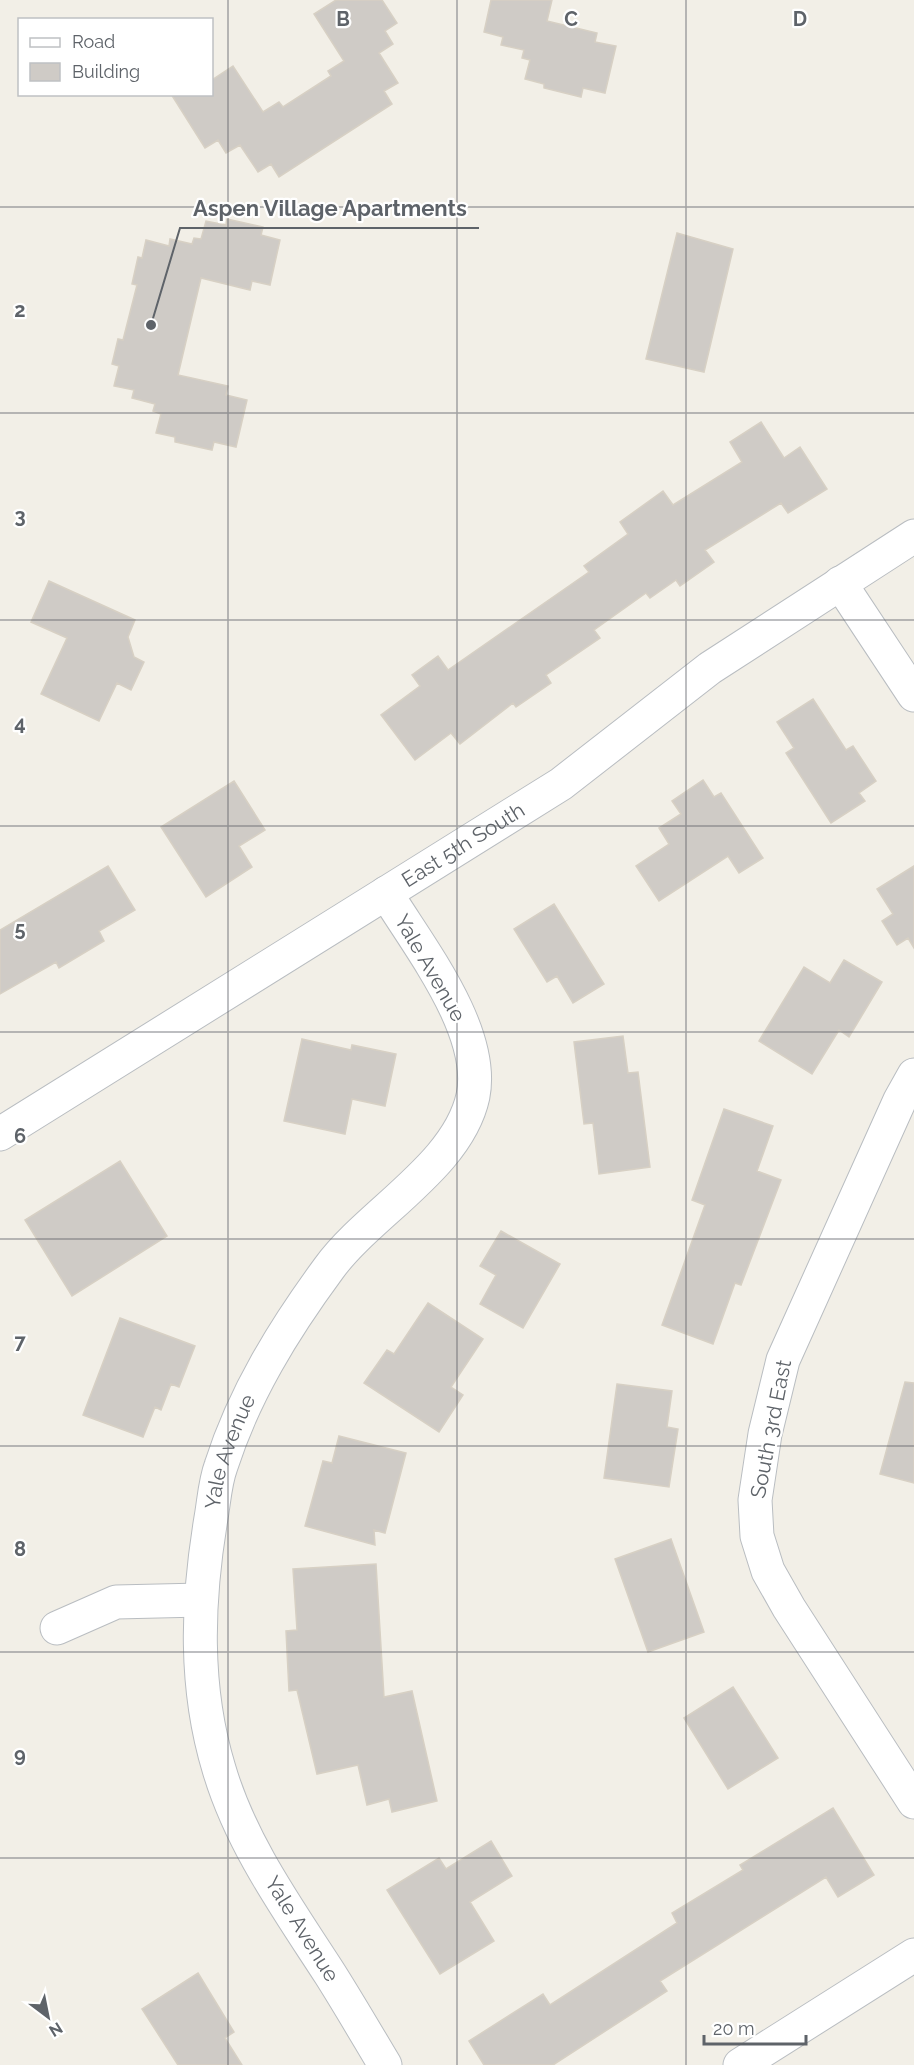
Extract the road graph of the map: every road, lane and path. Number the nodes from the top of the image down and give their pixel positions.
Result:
1 (914, 536) edge
2 (840, 582) junction
3 (914, 695) edge
4 (386, 893) junction
5 (914, 1075) edge
6 (0, 1134) edge
7 (201, 1600) junction
8 (57, 1628) dead end
9 (914, 1802) edge
10 (914, 1955) edge
11 (385, 2065) edge
12 (740, 2065) edge

1 - 2 street, East 5th South
2 - 3 street
2 - 4 street, East 5th South
4 - 6 street, East 5th South
4 - 7 street, Yale Avenue
5 - 9 street, South 3rd East
7 - 8 street
7 - 11 street, Yale Avenue
10 - 12 street

